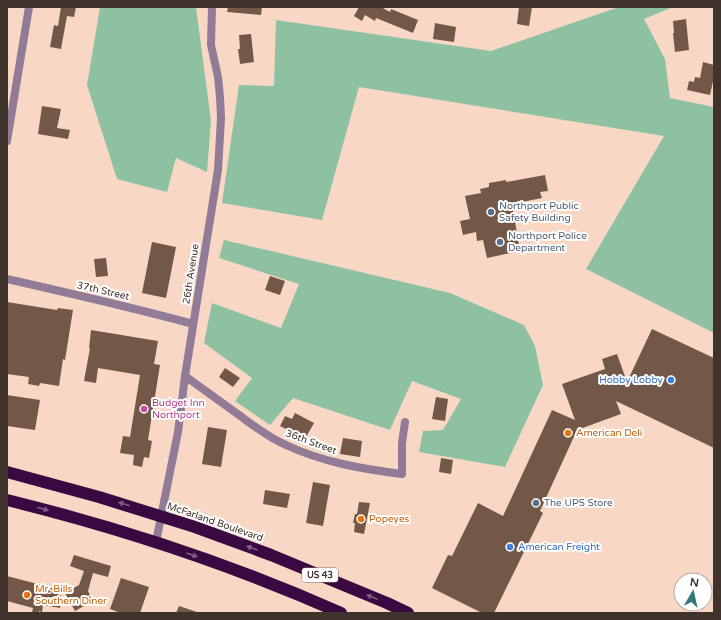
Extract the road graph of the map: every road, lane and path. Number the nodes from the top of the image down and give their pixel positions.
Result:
1 (29, 7) edge
2 (212, 7) edge
3 (7, 141) edge
4 (7, 279) edge
5 (193, 324) junction
6 (185, 376) junction
7 (404, 422) dead end
8 (7, 472) edge
9 (7, 500) edge
10 (161, 516) junction
11 (156, 542) junction
12 (321, 609) edge
13 (341, 613) edge
14 (408, 613) edge

1 - 3 street
2 - 5 street, 26th Avenue
4 - 5 street, 37th Street
5 - 6 street, 26th Avenue
6 - 7 street, 36th Street
6 - 10 street, 26th Avenue
10 -> 8 highway, McFarland Boulevard / US 43
9 -> 11 highway, US 43
10 - 11 street, 26th Avenue
14 -> 10 highway, McFarland Boulevard / US 43
11 -> 12 highway, US 43
12 - 13 highway, US 43

